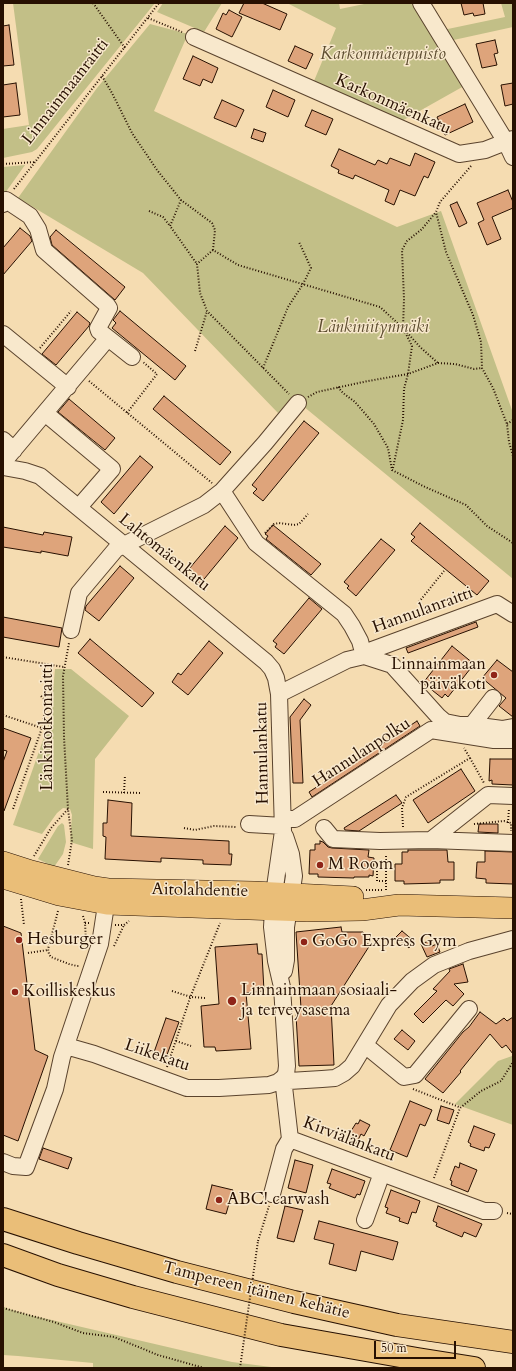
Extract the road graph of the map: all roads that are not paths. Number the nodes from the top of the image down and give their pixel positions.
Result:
1 (420, 3) edge
2 (194, 37) road end
3 (510, 140) edge
4 (513, 156) edge
5 (4, 202) edge
6 (3, 334) edge
7 (108, 338) junction
8 (132, 357) road end
9 (68, 387) junction
10 (298, 403) road end
11 (45, 413) junction
12 (8, 445) edge
13 (3, 467) edge
14 (222, 491) junction
15 (79, 507) junction
16 (124, 545) junction
17 (513, 614) edge
18 (71, 630) road end
19 (364, 656) junction
20 (279, 694) junction
21 (493, 698) dead end
22 (472, 726) junction
23 (513, 727) edge
24 (513, 740) edge
25 (513, 796) edge
26 (245, 825) road end
27 (283, 825) junction
28 (324, 828) dead end
29 (431, 840) junction
30 (512, 843) edge
31 (3, 862) edge
32 (3, 878) edge
33 (107, 896) junction
34 (282, 902) junction
35 (513, 908) edge
36 (513, 939) edge
37 (469, 1009) dead end
38 (364, 1045) junction
39 (66, 1046) junction
40 (284, 1078) junction
41 (290, 1139) junction
42 (3, 1162) edge
43 (382, 1173) junction
44 (272, 1194) road end
45 (494, 1211) dead end
46 (3, 1219) edge
47 (365, 1220) dead end
48 (3, 1255) edge
49 (3, 1272) edge
50 (133, 1297) junction
51 (513, 1342) edge
52 (474, 1368) edge

1 - 3 street
2 - 3 street, Karkonmäenkatu
3 - 4 street
5 - 7 street
6 - 9 street
7 - 8 street
7 - 9 street
9 - 11 street
10 - 14 street
11 - 12 street
11 - 15 street
12 - 13 street
13 - 15 street, Lahtomäenkatu
14 - 16 street
14 - 19 street
15 - 16 street, Lahtomäenkatu
16 - 18 street
16 - 20 street, Lahtomäenkatu
17 - 19 street, Hannulanraitti
19 - 20 street, Hannulankatu
19 - 22 street
20 - 27 street, Hannulankatu
21 - 22 street
22 - 23 street
24 - 27 street, Hannulanpolku
25 - 29 street
26 - 27 street, Hannulanpolku
27 - 34 street, Hannulankatu
28 - 29 street
29 - 30 street
31 - 33 main road, Aitolahdentie
32 - 33 main road, Aitolahdentie
33 - 34 main road, Aitolahdentie
33 - 39 street
34 - 35 main road, Aitolahdentie
34 - 40 street, Kirviälänkatu
36 - 38 street
37 - 38 street
38 - 40 street
39 - 40 street, Liikekatu
39 - 42 street
40 - 41 street, Kirviälänkatu
41 - 43 street, Kirviälänkatu
41 - 44 street
43 - 45 street, Kirviälänkatu
43 - 47 street
46 - 51 highway, Tampereen itäinen kehätie
48 - 50 highway, Tampereen itäinen kehätie
49 - 50 highway
50 - 52 highway, Tampereen itäinen kehätie

